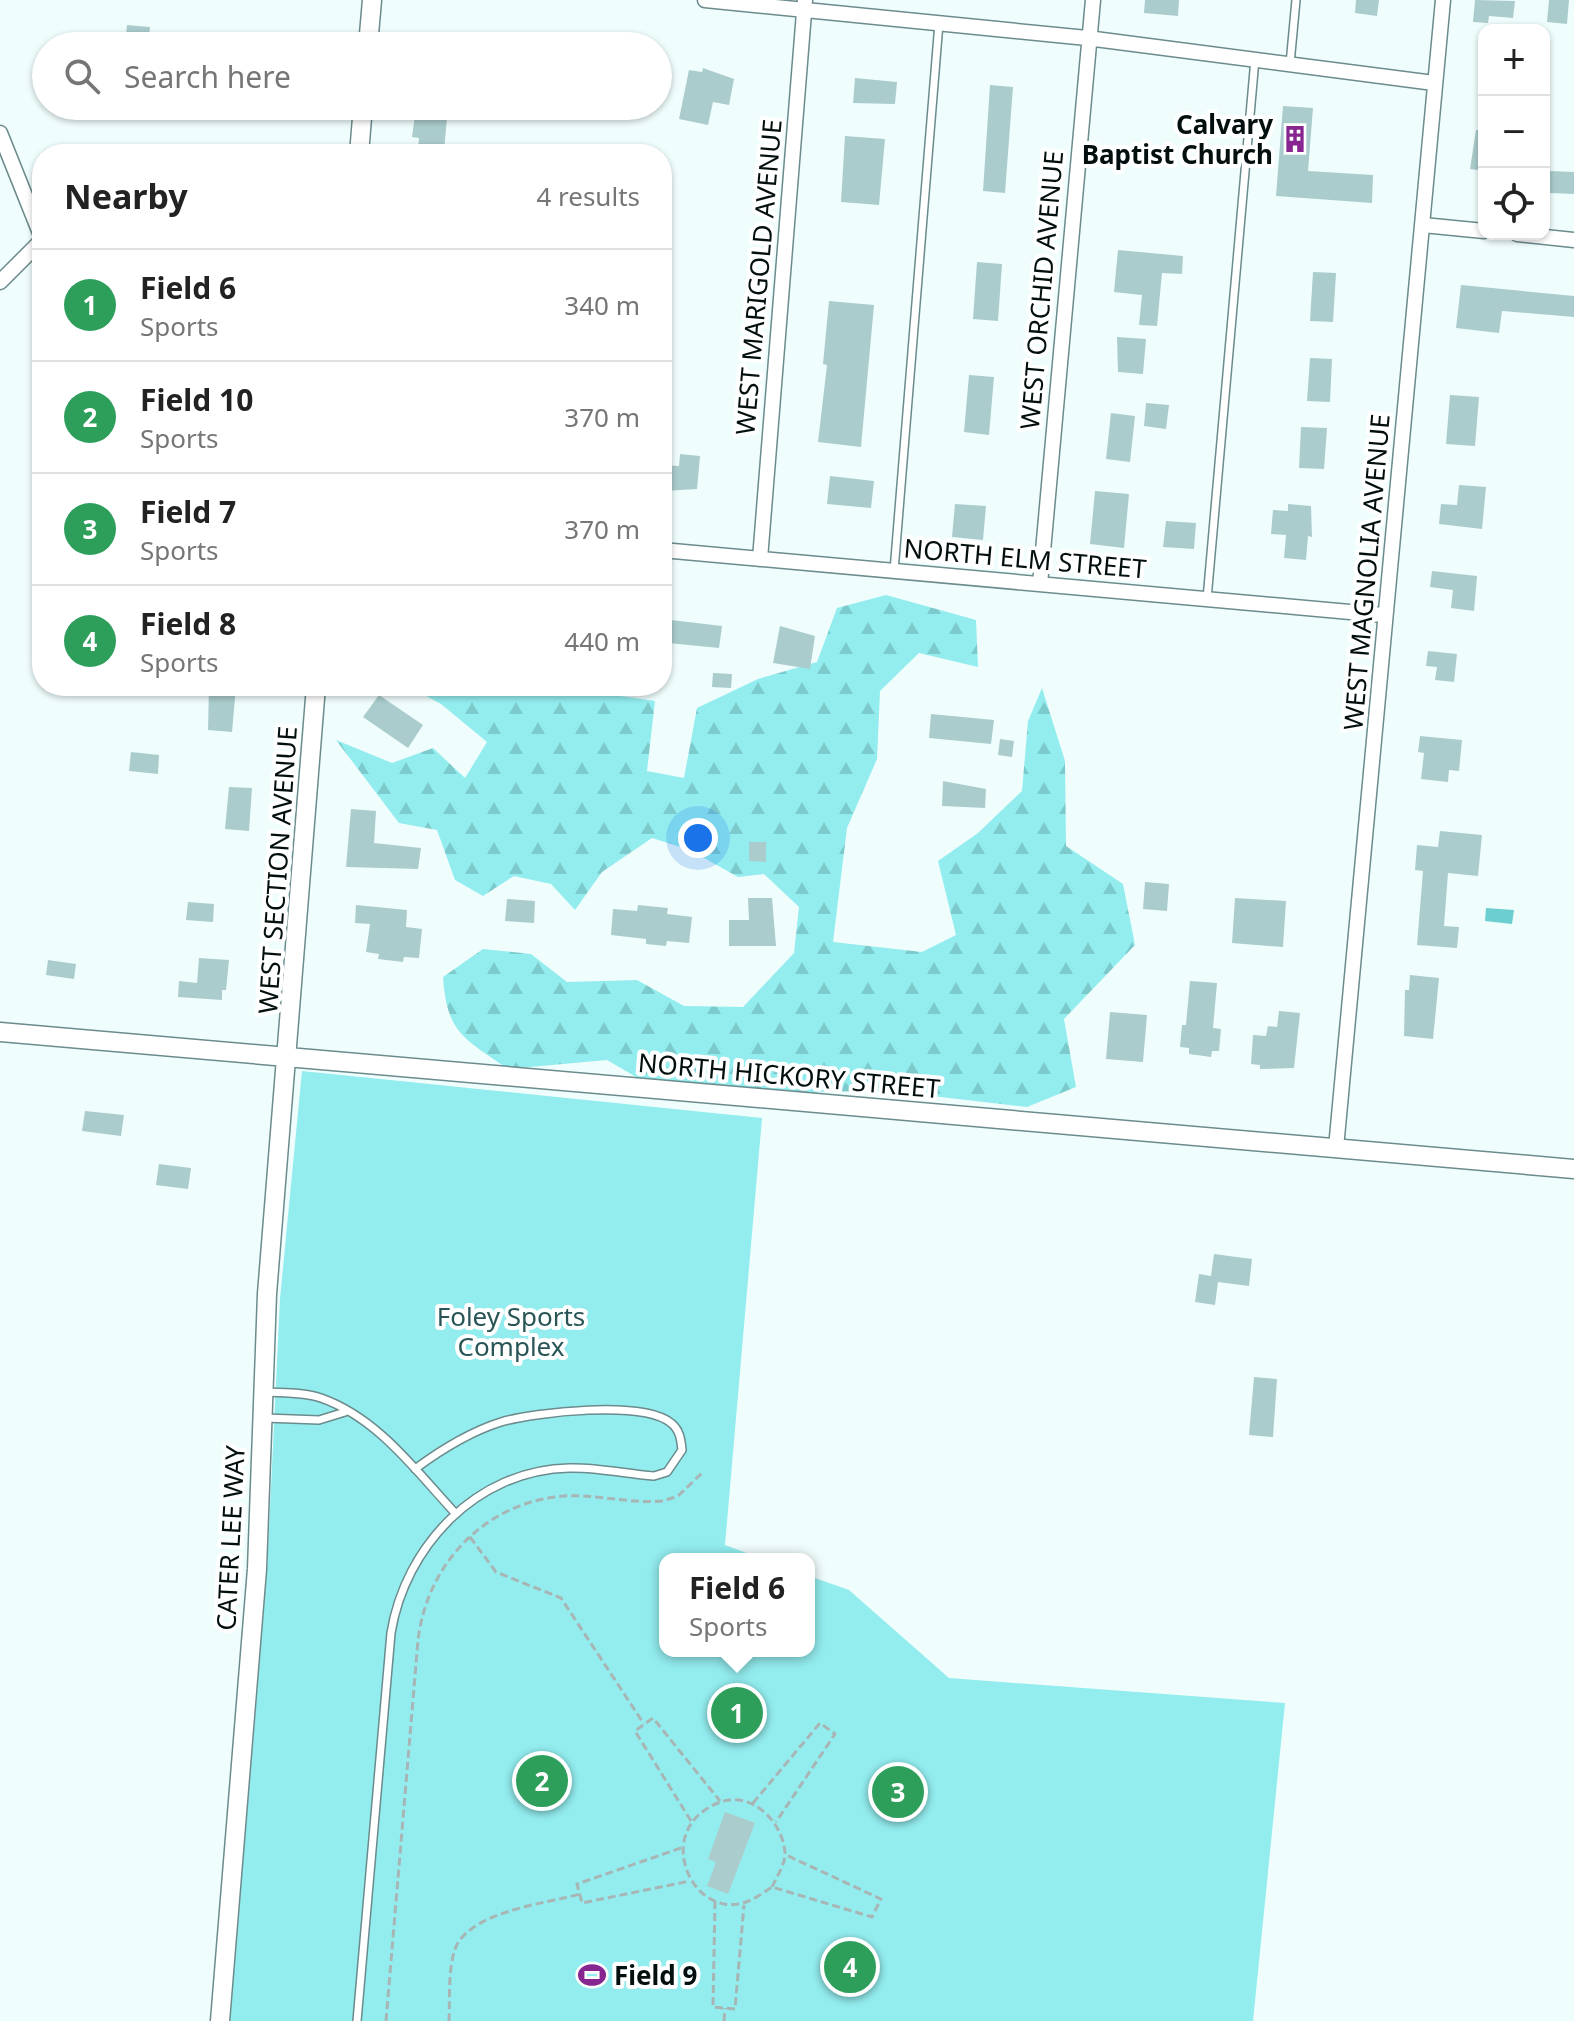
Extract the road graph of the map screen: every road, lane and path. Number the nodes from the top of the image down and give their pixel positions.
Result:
1 (372, 0) edge
2 (705, 0) edge
3 (1093, 0) edge
4 (1296, 0) edge
5 (1443, 0) edge
6 (805, 5) edge
7 (939, 23) junction
8 (369, 32) edge
9 (1087, 38) junction
10 (1255, 59) junction
11 (1290, 64) junction
12 (1434, 83) junction
13 (362, 120) edge
14 (0, 133) edge
15 (360, 144) edge
16 (32, 214) edge
17 (1423, 225) junction
18 (1478, 230) edge
19 (1550, 237) edge
20 (1574, 240) edge
21 (32, 249) edge
22 (0, 282) edge
23 (672, 551) edge
24 (760, 559) junction
25 (894, 571) junction
26 (1040, 584) junction
27 (1207, 599) junction
28 (1383, 615) junction
29 (315, 696) edge
30 (0, 1032) edge
31 (289, 1057) junction
32 (1336, 1148) junction
33 (1574, 1169) edge
34 (263, 1391) junction
35 (345, 1412) junction
36 (263, 1418) junction
37 (415, 1469) junction
38 (703, 1472) dead end
39 (456, 1514) junction
40 (470, 1536) junction
41 (644, 1724) junction
42 (720, 1801) junction
43 (753, 1803) junction
44 (691, 1821) junction
45 (776, 1822) junction
46 (681, 1848) junction
47 (786, 1855) junction
48 (690, 1881) junction
49 (772, 1887) junction
50 (580, 1894) junction
51 (715, 1901) junction
52 (744, 1904) junction
53 (725, 2008) junction
54 (220, 2021) edge
55 (357, 2021) edge
56 (386, 2021) edge
57 (449, 2021) edge
58 (724, 2021) edge

1 - 8 street
2 - 6 street
3 - 9 street, WEST ORCHID AVENUE
4 - 11 lane
5 - 12 street, WEST MAGNOLIA AVENUE
6 - 7 street
6 - 24 street, WEST MARIGOLD AVENUE
7 - 9 street
7 - 25 lane
9 - 10 street
9 - 26 street, WEST ORCHID AVENUE
10 - 11 street
10 - 27 lane
11 - 12 street
12 - 17 street, WEST MAGNOLIA AVENUE
13 - 15 street
14 - 16 street
17 - 18 street
17 - 28 street, WEST MAGNOLIA AVENUE
19 - 20 street
21 - 22 street
23 - 24 street, NORTH ELM STREET
24 - 25 street, NORTH ELM STREET
25 - 26 street, NORTH ELM STREET
26 - 27 street, NORTH ELM STREET
27 - 28 street, NORTH ELM STREET
28 - 32 street, WEST MAGNOLIA AVENUE
29 - 31 street, WEST SECTION AVENUE
30 - 31 street, NORTH HICKORY STREET
31 - 32 street, NORTH HICKORY STREET
31 - 34 street, CATER LEE WAY
32 - 33 street, NORTH HICKORY STREET
34 - 35 lane
34 - 36 street, CATER LEE WAY
35 - 36 lane
35 - 37 lane
36 - 54 street, CATER LEE WAY
37 - 39 lane
37 - 39 lane
38 - 40 path
39 - 55 lane
40 - 41 path
40 - 56 path
41 - 42 path
41 - 44 path
42 - 43 path
42 - 44 path
43 - 45 path
43 - 45 path
44 - 46 path
45 - 47 path
46 - 48 path
46 - 50 path
47 - 49 path
47 - 49 path
48 - 50 path
48 - 51 path
49 - 52 path
50 - 57 path
51 - 52 path
51 - 53 path
52 - 53 path
53 - 58 path

